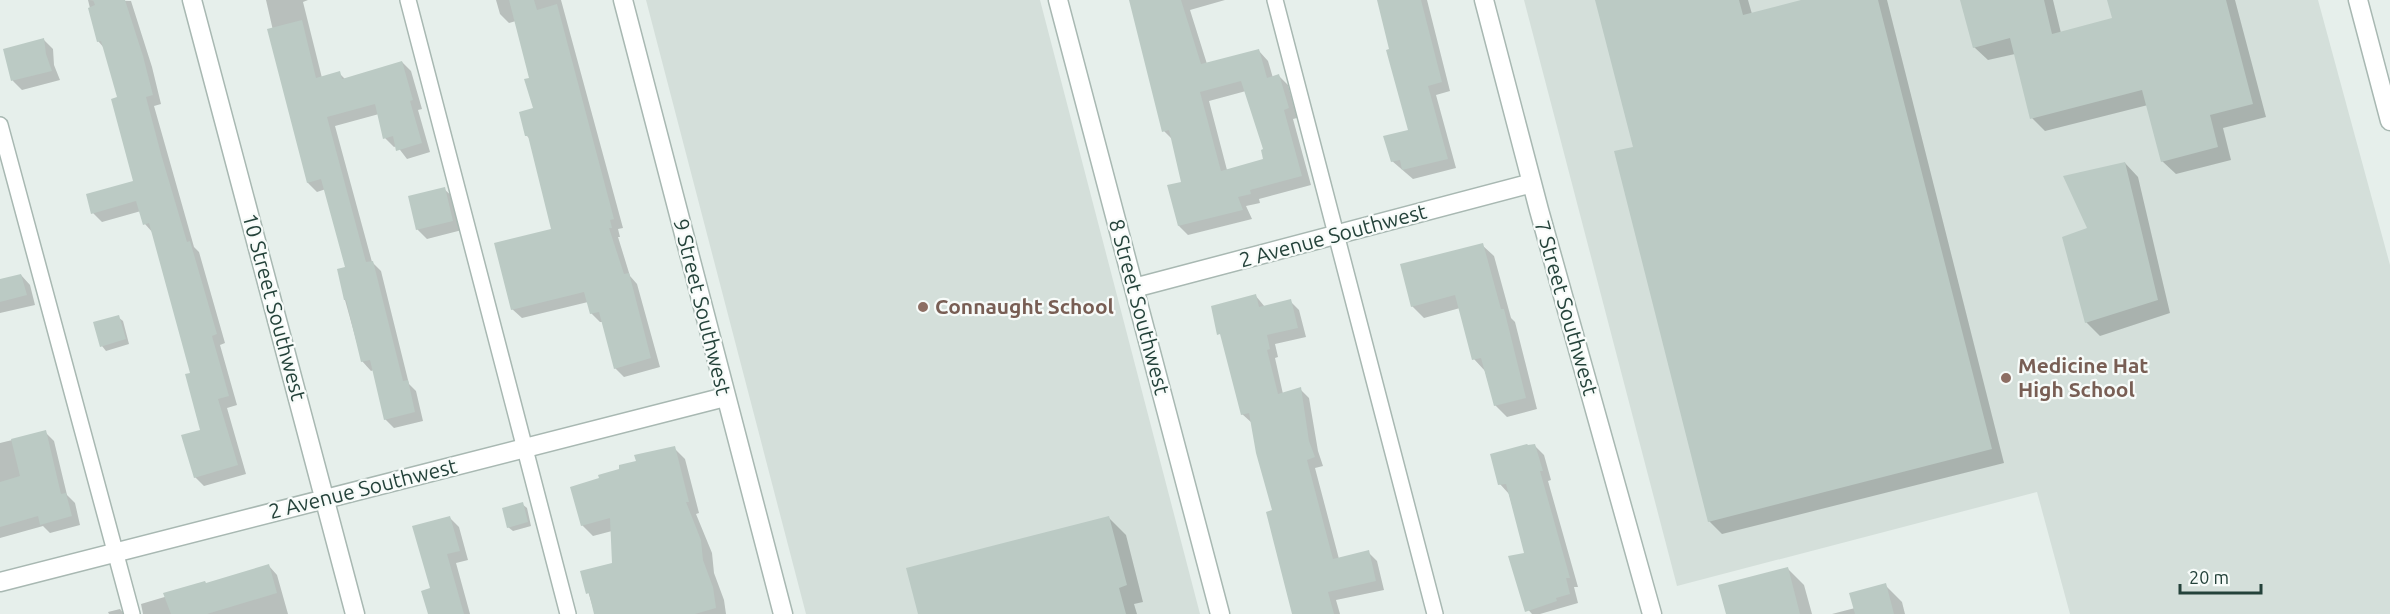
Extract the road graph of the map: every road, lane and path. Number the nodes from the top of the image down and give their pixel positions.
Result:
1 (192, 0) edge
2 (408, 0) edge
3 (623, 0) edge
4 (1058, 0) edge
5 (1275, 0) edge
6 (1484, 0) edge
7 (2358, 0) edge
8 (2390, 121) edge
9 (0, 125) edge
10 (1532, 183) junction
11 (1337, 236) junction
12 (1134, 288) junction
13 (725, 397) junction
14 (523, 448) junction
15 (325, 499) junction
16 (116, 553) junction
17 (0, 582) edge
18 (132, 614) edge
19 (355, 614) edge
20 (568, 614) edge
21 (783, 614) edge
22 (1220, 614) edge
23 (1436, 614) edge
24 (1652, 614) edge

1 - 15 street, 10 Street Southwest
2 - 14 lane
3 - 13 street, 9 Street Southwest
4 - 12 street, 8 Street Southwest
5 - 11 lane
6 - 10 street, 7 Street Southwest
7 - 8 street
9 - 16 lane
10 - 11 street, 2 Avenue Southwest
10 - 24 street, 7 Street Southwest
11 - 12 street, 2 Avenue Southwest
11 - 23 lane
12 - 22 street, 8 Street Southwest
13 - 14 street, 2 Avenue Southwest
13 - 21 street, 9 Street Southwest
14 - 15 street, 2 Avenue Southwest
14 - 20 lane
15 - 16 street, 2 Avenue Southwest
15 - 19 street, 10 Street Southwest
16 - 17 street, 2 Avenue Southwest
16 - 18 lane

